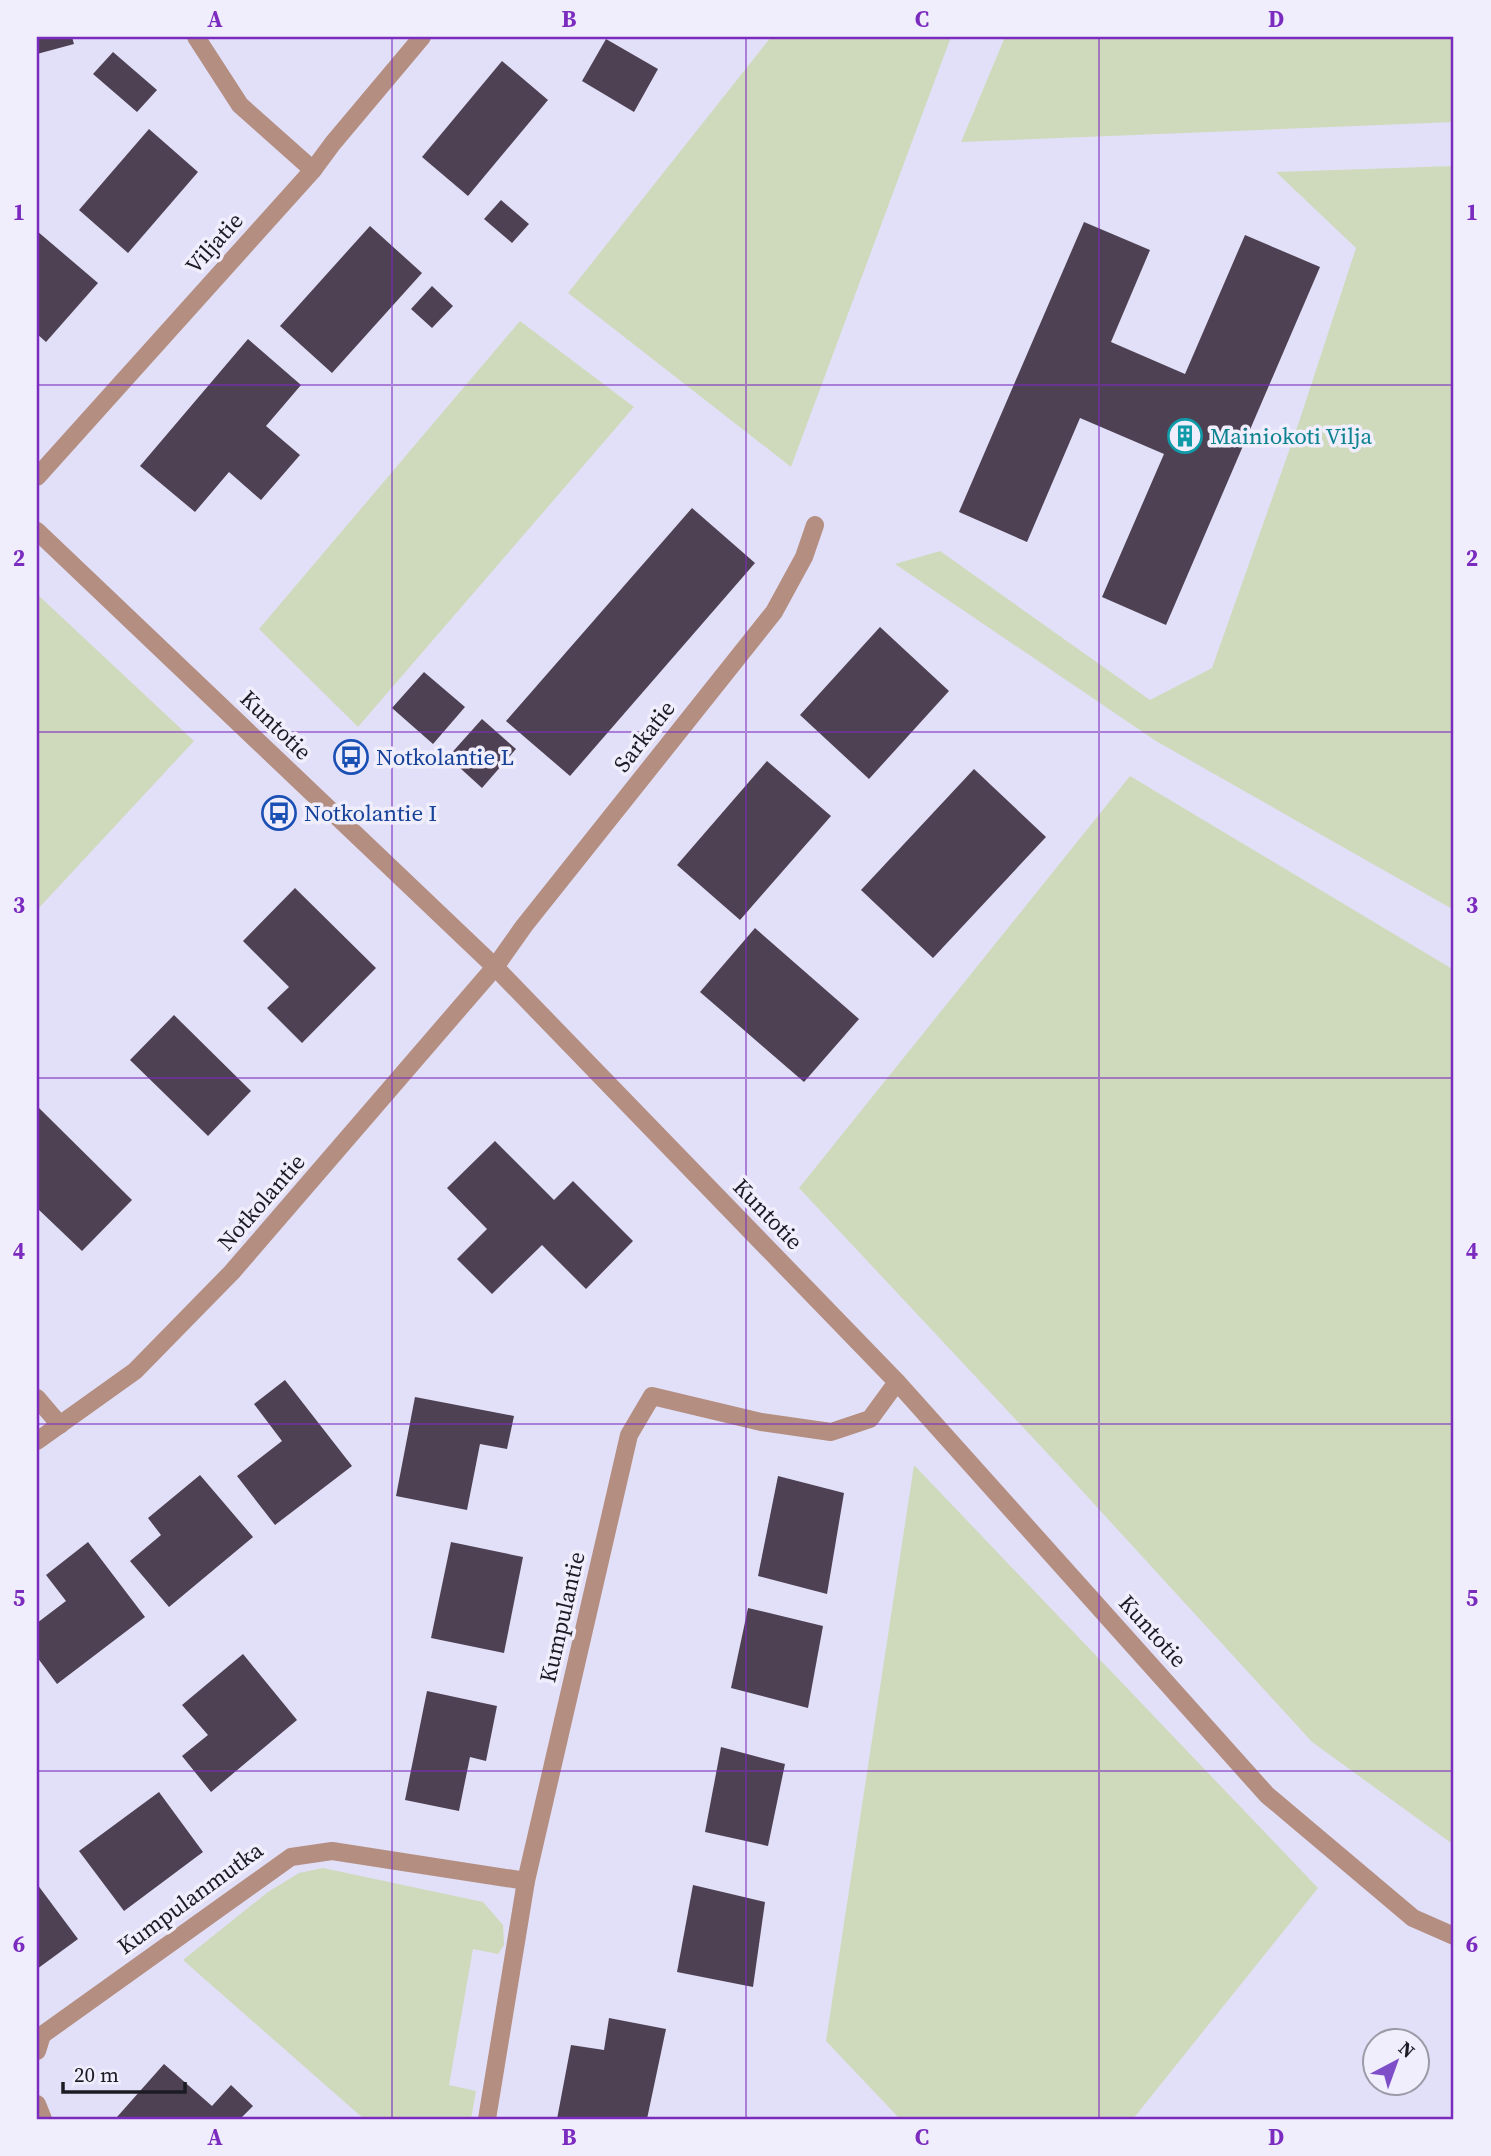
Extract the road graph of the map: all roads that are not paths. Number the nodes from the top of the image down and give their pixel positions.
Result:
1 (196, 37) edge
2 (422, 37) edge
3 (313, 170) junction
4 (37, 477) edge
5 (815, 525) dead end
6 (37, 530) edge
7 (495, 967) junction
8 (897, 1382) junction
9 (37, 1398) edge
10 (60, 1425) junction
11 (37, 1441) edge
12 (526, 1881) junction
13 (1454, 1937) edge
14 (37, 2051) edge
15 (37, 2104) edge
16 (43, 2119) edge
17 (487, 2119) edge

1 - 3 street
2 - 3 street, Viljatie
3 - 4 street, Viljatie
5 - 7 street, Sarkatie
6 - 7 street, Kuntotie
7 - 8 street, Kuntotie
7 - 10 street, Notkolantie
8 - 12 street, Kumpulantie
8 - 13 street, Kuntotie
9 - 10 street
10 - 11 street, Notkolantie
12 - 14 street, Kumpulanmutka
12 - 17 street, Kumpulantie
15 - 16 street

